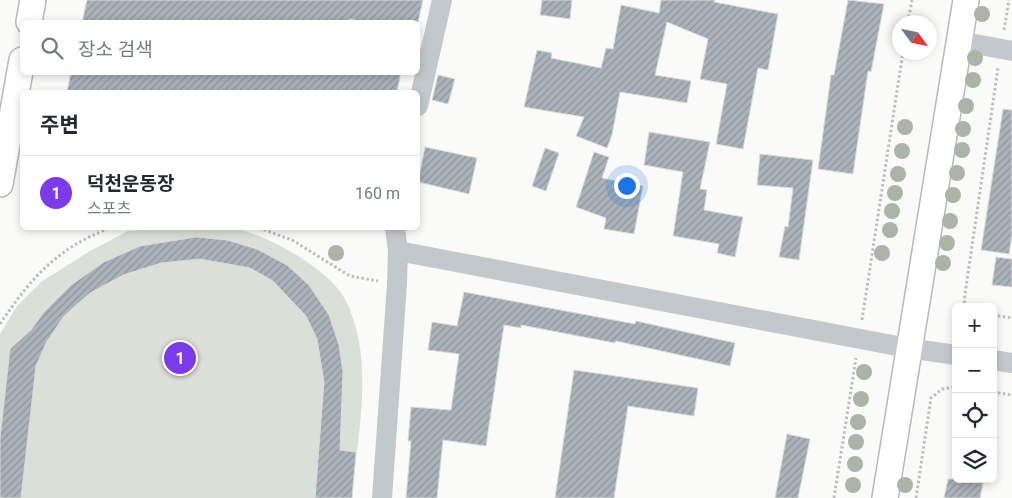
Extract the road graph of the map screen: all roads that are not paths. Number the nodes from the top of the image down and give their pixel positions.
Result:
1 (34, 0) edge
2 (442, 0) edge
3 (966, 0) edge
4 (29, 20) edge
5 (959, 41) junction
6 (1007, 50) edge
7 (20, 71) edge
8 (420, 97) edge
9 (0, 184) edge
10 (395, 230) edge
11 (398, 251) junction
12 (908, 348) junction
13 (952, 354) edge
14 (997, 361) edge
15 (1012, 363) edge
16 (382, 498) edge
17 (885, 498) edge

1 - 4 main road
2 - 8 street
3 - 5 main road
5 - 6 street
5 - 12 main road
7 - 9 main road
10 - 11 street
11 - 12 street
11 - 16 street
12 - 13 street
12 - 17 main road
14 - 15 street

